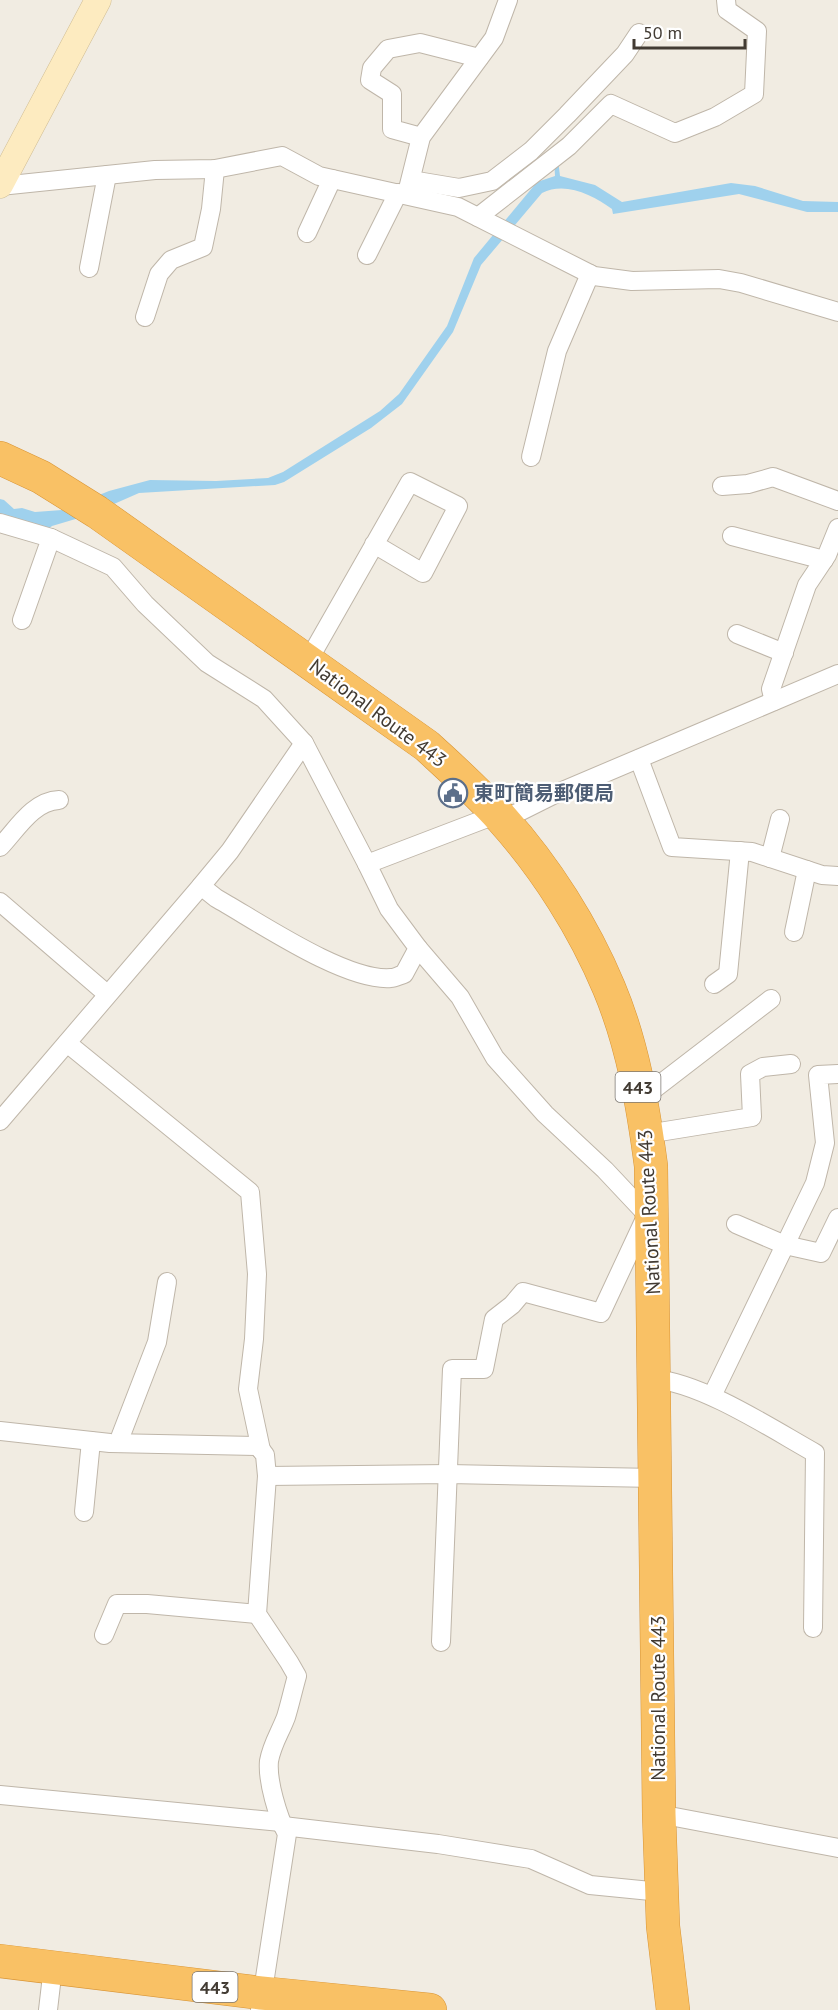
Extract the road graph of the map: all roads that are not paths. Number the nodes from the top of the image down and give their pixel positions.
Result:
1 (98, 0) edge
2 (508, 0) edge
3 (726, 0) edge
4 (639, 33) dead end
5 (479, 58) junction
6 (421, 136) junction
7 (215, 170) junction
8 (106, 175) junction
9 (332, 179) junction
10 (0, 186) edge
11 (405, 190) junction
12 (478, 217) junction
13 (307, 233) dead end
14 (367, 255) dead end
15 (89, 268) dead end
16 (590, 274) junction
17 (838, 312) edge
18 (145, 317) dead end
19 (531, 457) dead end
20 (0, 458) edge
21 (722, 486) dead end
22 (838, 501) edge
23 (0, 524) edge
24 (838, 528) edge
25 (732, 536) dead end
26 (51, 538) junction
27 (374, 544) junction
28 (824, 560) junction
29 (22, 620) dead end
30 (737, 634) dead end
31 (783, 653) junction
32 (308, 661) junction
33 (838, 674) edge
34 (774, 701) junction
35 (304, 743) junction
36 (639, 759) junction
37 (60, 800) dead end
38 (780, 819) dead end
39 (503, 820) junction
40 (0, 847) edge
41 (740, 851) junction
42 (770, 858) junction
43 (368, 864) junction
44 (807, 870) junction
45 (838, 876) edge
46 (201, 886) junction
47 (0, 902) edge
48 (794, 932) dead end
49 (418, 948) junction
50 (714, 984) dead end
51 (107, 994) junction
52 (771, 999) dead end
53 (67, 1043) junction
54 (791, 1064) dead end
55 (838, 1074) edge
56 (641, 1099) junction
57 (0, 1121) edge
58 (647, 1134) junction
59 (831, 1134) edge
60 (838, 1218) edge
61 (652, 1220) junction
62 (736, 1224) dead end
63 (784, 1245) junction
64 (168, 1282) dead end
65 (654, 1378) junction
66 (711, 1396) junction
67 (0, 1431) edge
68 (91, 1441) junction
69 (118, 1443) junction
70 (261, 1450) junction
71 (449, 1474) junction
72 (267, 1476) junction
73 (656, 1478) junction
74 (84, 1512) dead end
75 (256, 1614) junction
76 (813, 1628) dead end
77 (104, 1635) dead end
78 (441, 1642) dead end
79 (0, 1795) edge
80 (659, 1814) junction
81 (282, 1824) junction
82 (838, 1848) edge
83 (661, 1892) junction
84 (0, 1961) edge
85 (53, 1967) junction
86 (260, 2001) edge
87 (48, 2010) edge
88 (430, 2010) edge
89 (673, 2010) edge

1 - 10 street
2 - 5 street
3 - 12 street
4 - 11 street
5 - 6 street
5 - 6 street
6 - 11 street
7 - 8 street
7 - 9 street
7 - 18 street
8 - 10 street
8 - 15 street
9 - 11 street
9 - 13 street
11 - 12 street
11 - 14 street
12 - 16 street
16 - 17 street
16 - 19 street
20 - 32 highway, National Route 443 / 443
21 - 22 street
23 - 26 street
24 - 28 street
25 - 28 street
26 - 29 street
26 - 35 street
27 - 27 street
27 - 32 street
28 - 31 street
30 - 31 street
31 - 34 street
32 - 39 highway, National Route 443 / 443
33 - 34 street
34 - 36 street
35 - 43 street
35 - 46 street
36 - 39 street
36 - 41 street
37 - 40 street
38 - 42 street
39 - 43 street
39 - 56 highway, National Route 443 / 443
41 - 42 street
41 - 50 street
42 - 44 street
43 - 49 street
44 - 45 street
44 - 48 street
46 - 49 street
46 - 51 street
47 - 51 street
49 - 61 street
51 - 53 street
52 - 56 street
53 - 57 street
53 - 70 street
54 - 58 street
55 - 59 street
56 - 58 highway, National Route 443 / 443
58 - 61 highway, National Route 443 / 443
59 - 63 street
60 - 63 street
61 - 65 highway, National Route 443 / 443
61 - 71 street
62 - 63 street
63 - 66 street
64 - 69 street
65 - 66 street
65 - 73 highway, National Route 443 / 443
66 - 76 street
67 - 68 street
68 - 69 street
68 - 74 street
69 - 70 street
70 - 72 street
71 - 72 street
71 - 73 street
71 - 78 street
72 - 75 street
73 - 80 highway, National Route 443 / 443
75 - 77 street
75 - 81 street
79 - 81 street
80 - 82 street
80 - 83 highway, National Route 443 / 443
81 - 83 street
81 - 86 street
83 - 89 highway, National Route 443 / 443
84 - 85 highway, 443
85 - 86 highway, 443
85 - 87 street
86 - 88 highway, 443

